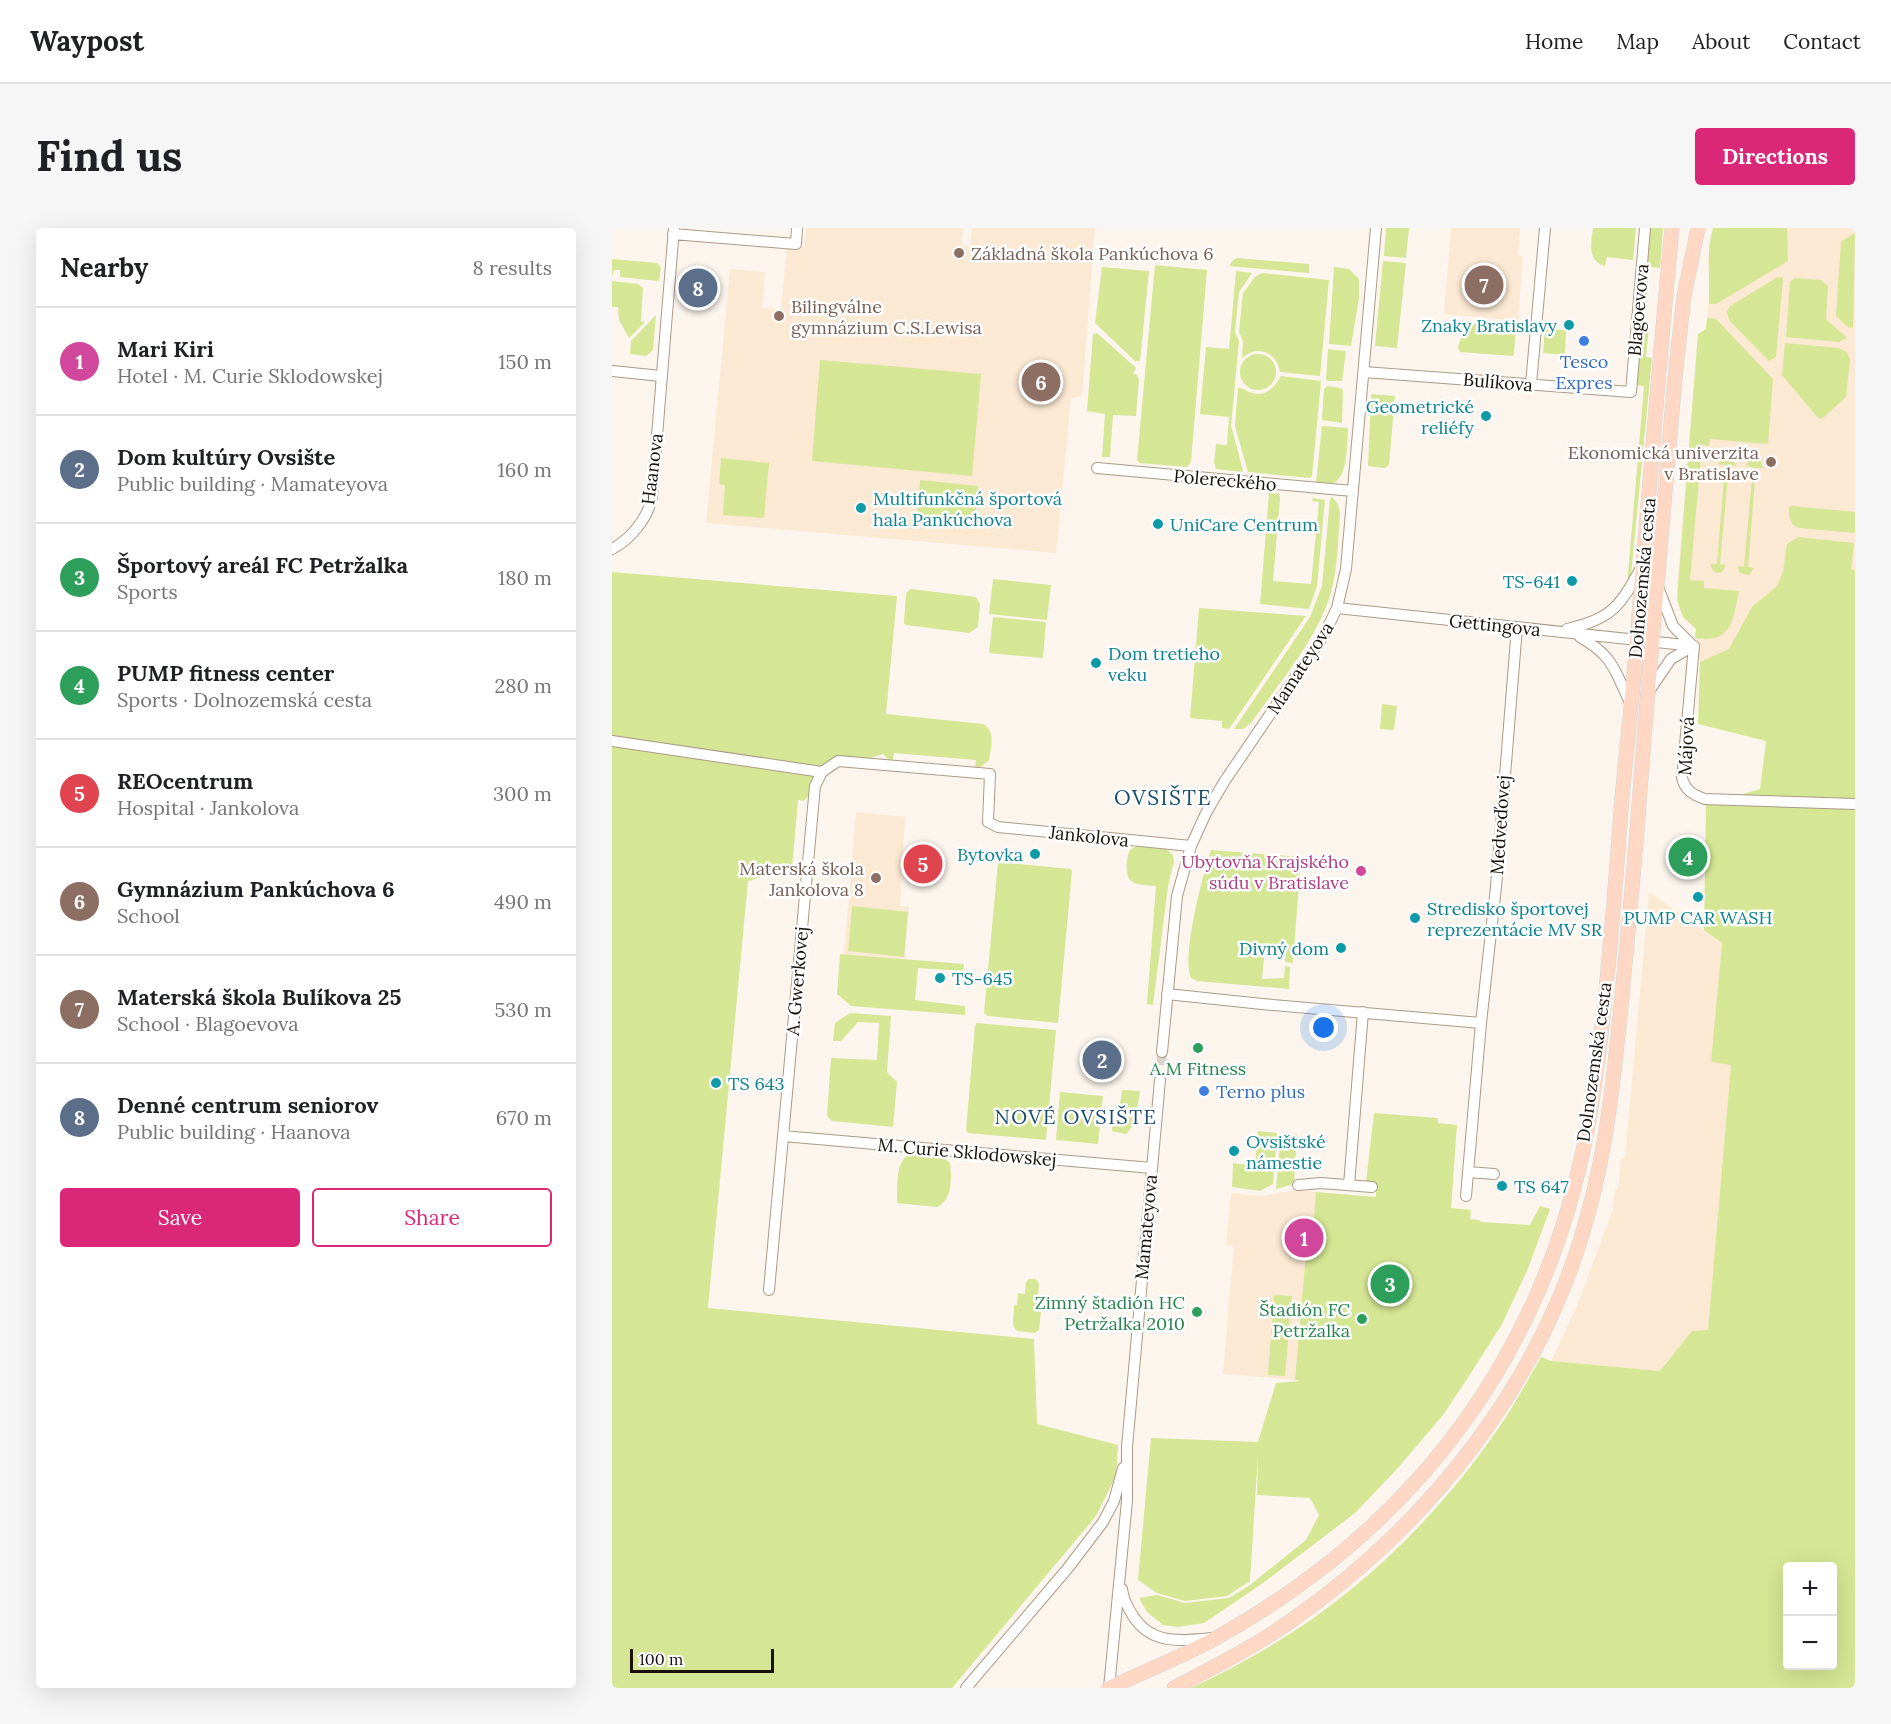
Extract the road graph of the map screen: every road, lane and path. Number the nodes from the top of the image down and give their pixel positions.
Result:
1 (797, 228) edge
2 (1376, 228) edge
3 (1545, 228) edge
4 (1645, 228) edge
5 (1672, 228) edge
6 (1698, 228) edge
7 (673, 231) edge
8 (612, 371) edge
9 (1364, 372) junction
10 (661, 376) junction
11 (1531, 384) junction
12 (1631, 392) joint
13 (1097, 468) dead end
14 (1353, 491) junction
15 (612, 549) edge
16 (1642, 565) junction
17 (1658, 587) junction
18 (1338, 608) junction
19 (1517, 627) junction
20 (1558, 631) junction
21 (1575, 633) junction
22 (1637, 641) junction
23 (1653, 643) junction
24 (1693, 646) junction
25 (1648, 693) junction
26 (1631, 704) junction
27 (612, 741) edge
28 (822, 772) junction
29 (1855, 804) edge
30 (1191, 846) junction
31 (1167, 994) junction
32 (1363, 1012) junction
33 (1481, 1023) junction
34 (1162, 1052) tunnel mouth
35 (1160, 1080) tunnel mouth
36 (783, 1137) junction
37 (1152, 1168) junction
38 (1468, 1172) junction
39 (1494, 1174) dead end
40 (1298, 1185) dead end
41 (1349, 1185) junction
42 (1372, 1187) dead end
43 (1466, 1196) dead end
44 (769, 1290) dead end
45 (1127, 1447) junction
46 (1120, 1574) junction
47 (1217, 1637) junction
48 (966, 1688) edge
49 (1109, 1688) edge
50 (1174, 1688) edge

1 - 7 street, Haanova
2 - 9 street, Mamateyova
3 - 11 street
4 - 12 street, Blagoevova
5 - 16 main road, Dolnozemská cesta
6 - 17 main road, Dolnozemská cesta
7 - 10 street, Haanova
8 - 10 street
9 - 11 street, Bulíkova
9 - 14 street, Mamateyova
10 - 15 street, Haanova
11 - 12 street, Bulíkova
13 - 14 street, Polereckého
14 - 18 street, Mamateyova
16 - 20 street
16 - 22 main road, Dolnozemská cesta
17 - 23 main road, Dolnozemská cesta
17 - 24 street
18 - 19 street, Gettingova
18 - 30 street, Mamateyova
19 - 20 street, Gettingova
19 - 33 street, Medveďovej
20 - 21 street, Gettingova
21 - 22 street, Gettingova
21 - 26 street
22 - 23 street, Gettingova
22 - 26 main road, Dolnozemská cesta
23 - 24 street
23 - 25 main road, Dolnozemská cesta
24 - 25 street
24 - 29 street, Májová
25 - 50 main road, Dolnozemská cesta
26 - 47 main road, Dolnozemská cesta
27 - 28 street
28 - 30 street, Jankolova
28 - 36 street, A. Gwerkovej
30 - 31 street, Mamateyova
31 - 32 street
31 - 34 street, Mamateyova
32 - 33 street
32 - 41 street
33 - 38 street, Medveďovej
35 - 37 street, Mamateyova
36 - 37 street, M. Curie Sklodowskej
36 - 44 street, A. Gwerkovej
37 - 45 street, Mamateyova
38 - 39 street
38 - 43 street, Medveďovej
40 - 41 street
41 - 42 street
45 - 46 street, Mamateyova
45 - 48 street, Mamateyova
46 - 47 street
46 - 49 street, Mamateyova
47 - 49 main road, Dolnozemská cesta

